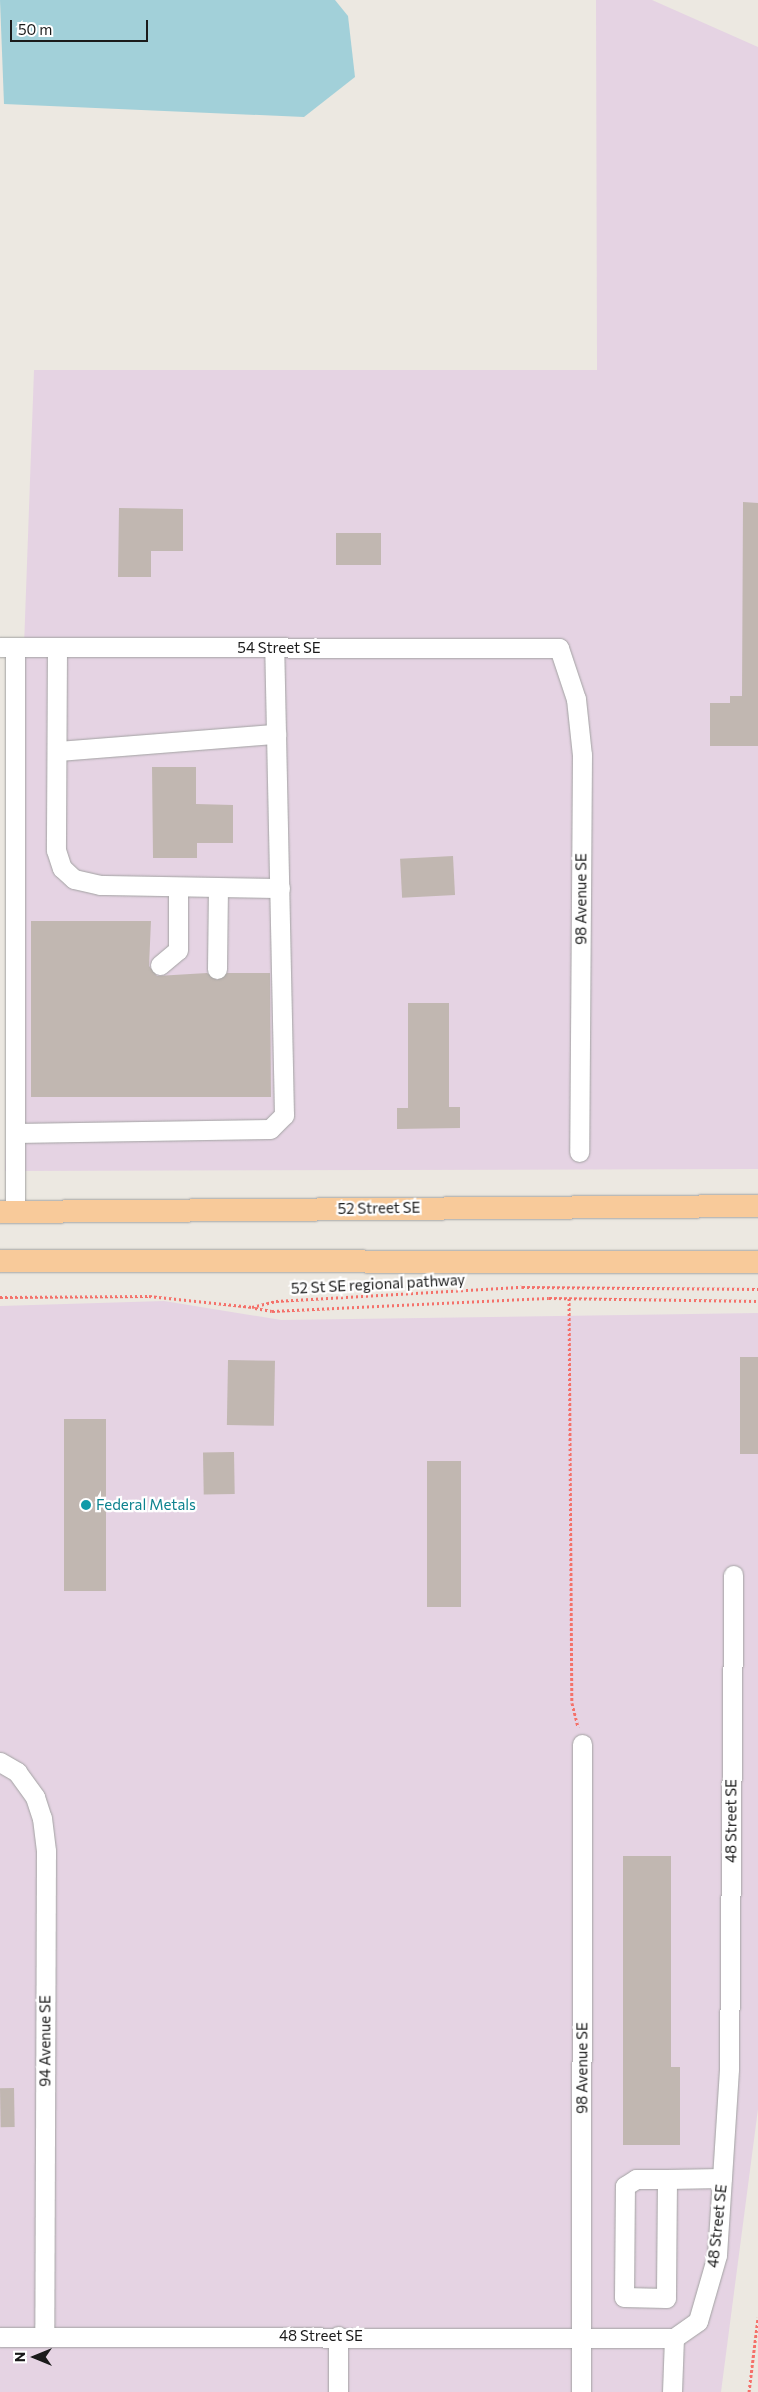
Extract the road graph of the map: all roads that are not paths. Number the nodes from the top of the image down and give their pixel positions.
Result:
1 (8, 647) edge
2 (57, 647) junction
3 (274, 648) junction
4 (559, 648) joint
5 (276, 734) junction
6 (58, 751) junction
7 (178, 888) junction
8 (218, 888) junction
9 (280, 888) junction
10 (160, 965) dead end
11 (217, 968) dead end
12 (15, 1133) junction
13 (579, 1152) dead end
14 (758, 1206) edge
15 (8, 1212) edge
16 (0, 1261) edge
17 (758, 1262) edge
18 (733, 1575) dead end
19 (582, 1744) road end
20 (0, 1762) edge
21 (722, 2178) junction
22 (667, 2179) junction
23 (0, 2336) edge
24 (44, 2336) junction
25 (338, 2336) junction
26 (581, 2336) junction
27 (674, 2338) junction
28 (338, 2392) edge
29 (581, 2392) edge
30 (672, 2392) edge

1 - 2 street, 54 Street SE
1 - 12 street
2 - 3 street, 54 Street SE
2 - 6 street
3 - 4 street, 54 Street SE
3 - 5 street
4 - 13 street, 98 Avenue SE
5 - 6 street
5 - 9 street
6 - 7 street
7 - 8 street
7 - 10 street
8 - 9 street
8 - 11 street
9 - 12 street
12 - 15 street
14 - 15 main road, 52 Street SE
16 - 17 main road
18 - 21 street, 48 Street SE
19 - 26 street, 98 Avenue SE
20 - 24 street, 94 Avenue SE
21 - 22 street
21 - 27 street, 48 Street SE
22 - 22 street
23 - 24 street, 48 Street SE
24 - 25 street, 48 Street SE
25 - 26 street, 48 Street SE
25 - 28 street
26 - 27 street, 48 Street SE
26 - 29 street, 98 Avenue SE
27 - 30 street

